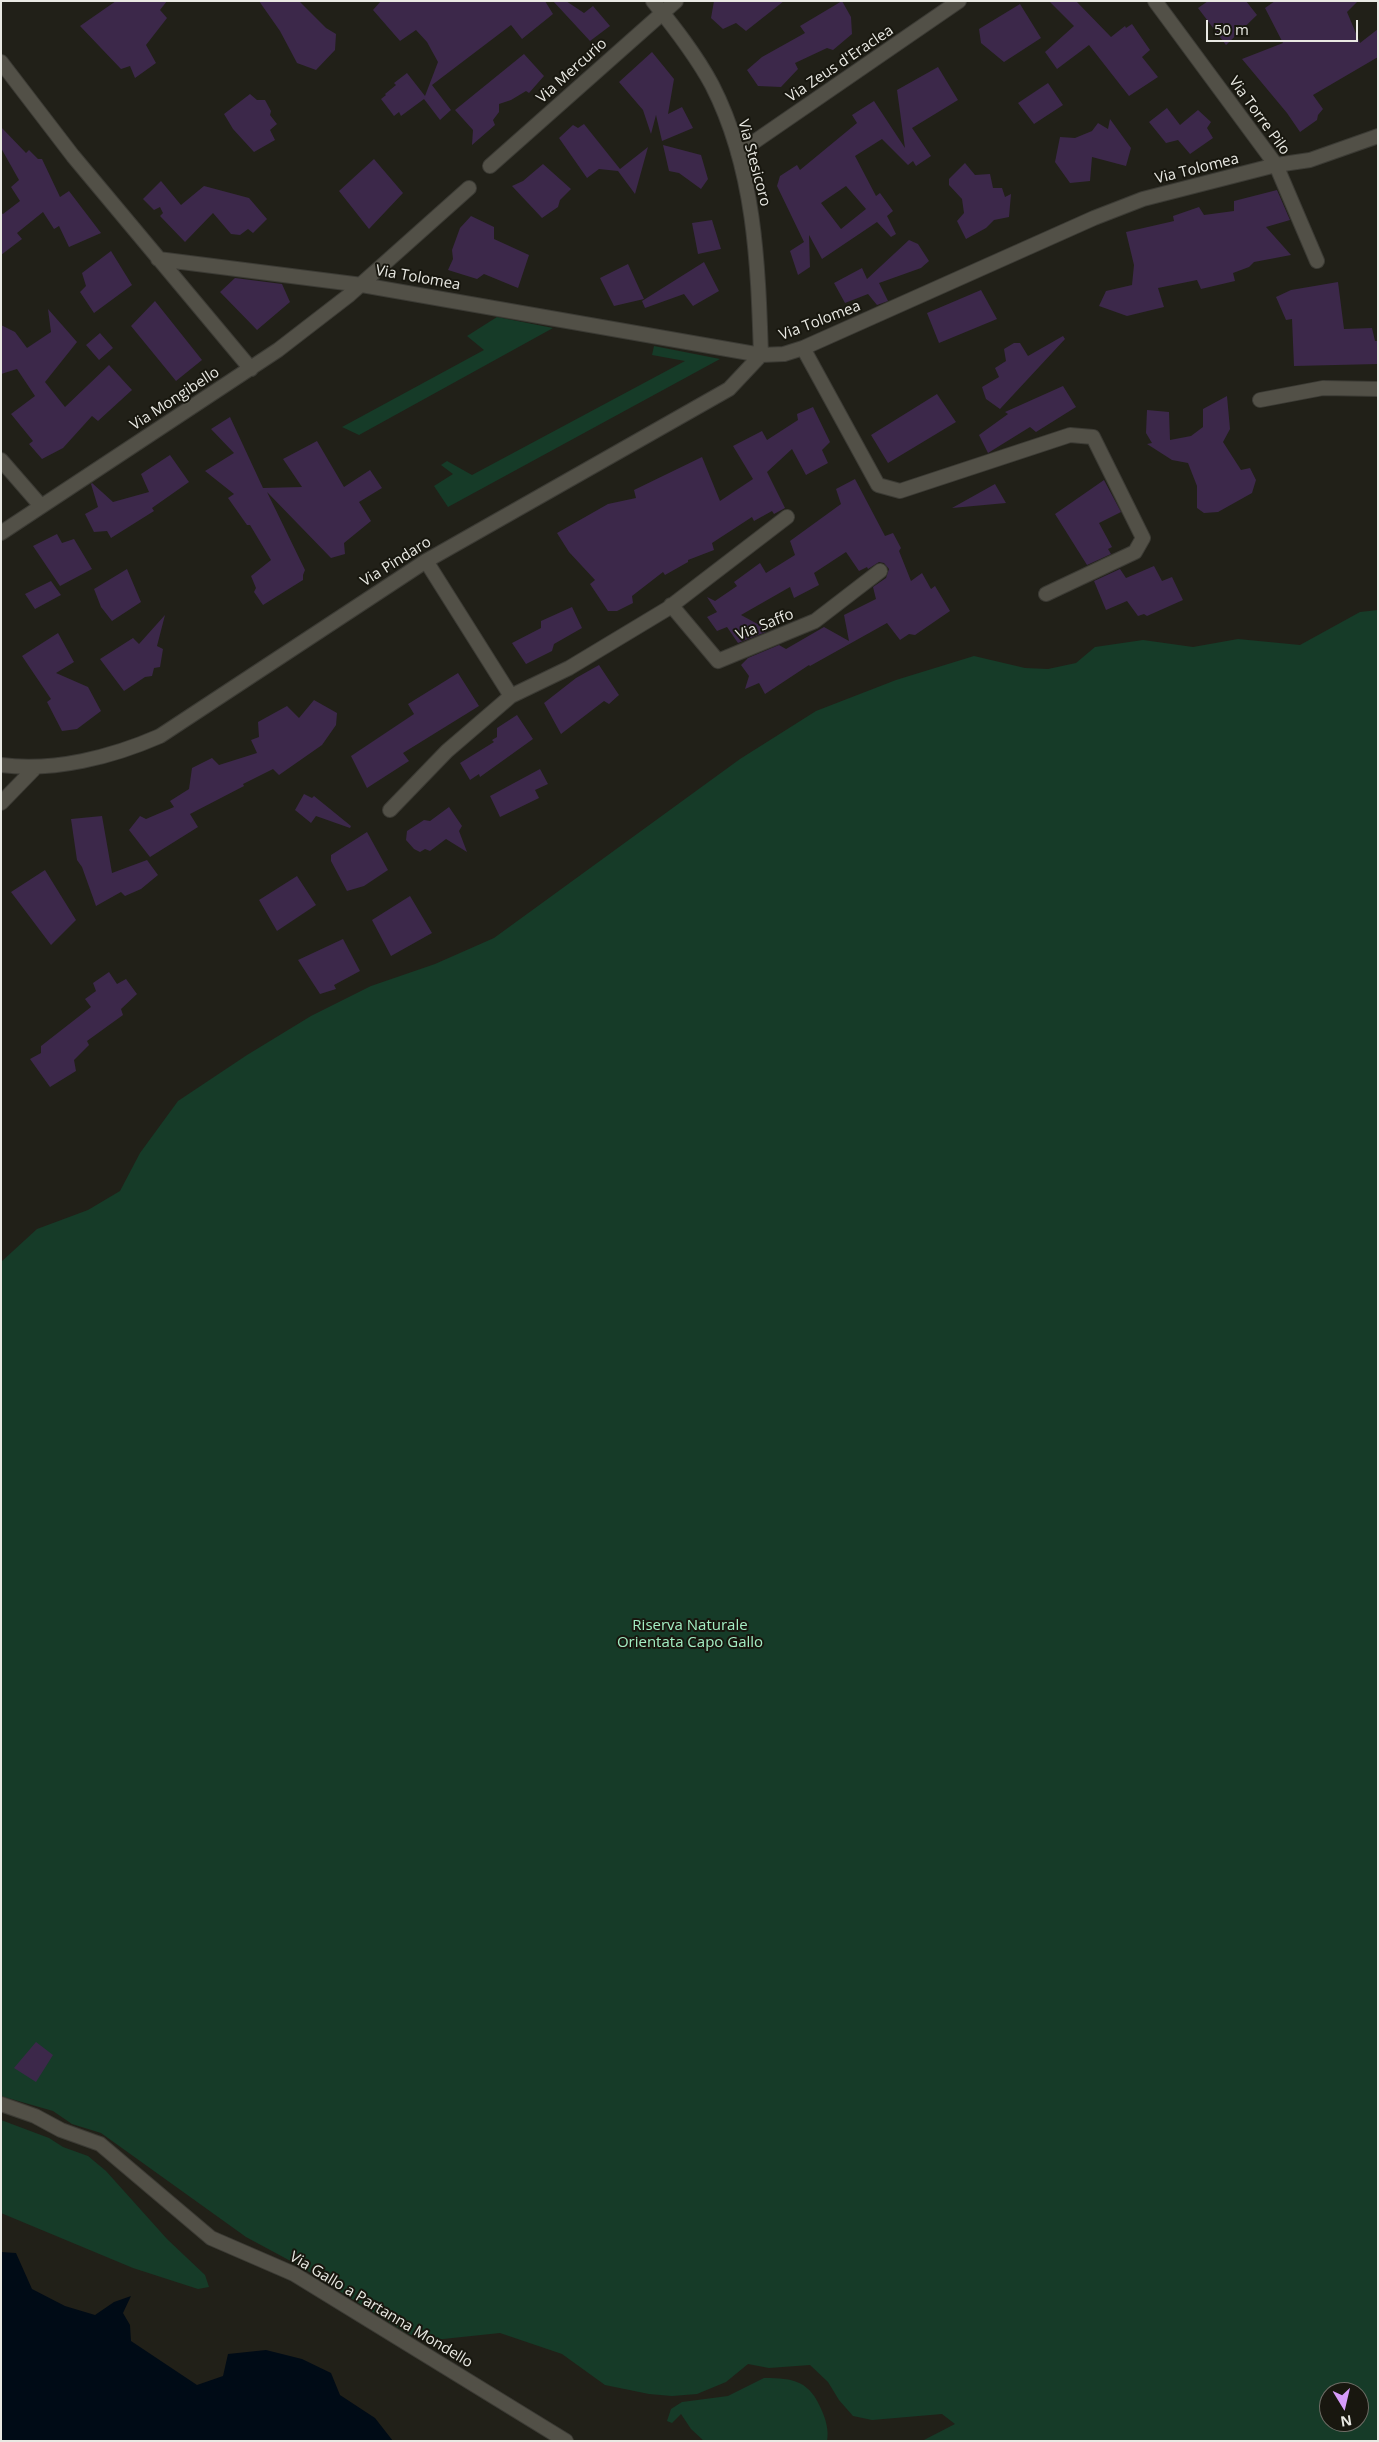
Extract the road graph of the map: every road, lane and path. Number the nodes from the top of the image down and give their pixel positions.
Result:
1 (653, 1) edge
2 (676, 1) edge
3 (959, 1) edge
4 (1155, 1) edge
5 (662, 13) junction
6 (1, 62) edge
7 (1378, 136) edge
8 (738, 153) junction
9 (1276, 165) junction
10 (490, 166) dead end
11 (469, 188) dead end
12 (158, 258) junction
13 (1317, 261) dead end
14 (362, 285) junction
15 (803, 348) junction
16 (761, 355) junction
17 (250, 369) junction
18 (1378, 389) edge
19 (1260, 400) dead end
20 (1, 460) edge
21 (41, 506) junction
22 (788, 517) dead end
23 (1, 533) edge
24 (426, 561) junction
25 (880, 571) dead end
26 (1046, 594) dead end
27 (672, 605) junction
28 (511, 696) junction
29 (1, 765) edge
30 (36, 768) junction
31 (1, 804) edge
32 (390, 810) dead end
33 (1, 2104) edge
34 (566, 2441) edge

1 - 5 street, Via Stesicoro
2 - 5 street, Via Mercurio
3 - 8 street, Via Zeus d'Eraclea
4 - 9 street, Via Torre Pilo
5 - 8 street, Via Stesicoro
5 - 10 street, Via Mercurio
6 - 12 street
7 - 9 street, Via Tolomea
8 - 16 street, Via Stesicoro
9 - 13 street, Via Torre Pilo
9 - 15 street, Via Tolomea
11 - 14 street, Via Mongibello
12 - 14 street, Via Tolomea
12 - 17 street
14 - 16 street, Via Tolomea
14 - 17 street, Via Mongibello
15 - 16 street, Via Tolomea
15 - 26 street
16 - 24 street, Via Pindaro
17 - 21 street, Via Mongibello
18 - 19 street
20 - 21 street
21 - 23 street, Via Mongibello
22 - 27 street
24 - 28 street
24 - 30 street, Via Pindaro
25 - 27 street, Via Saffo
27 - 28 street
28 - 32 street
29 - 30 street, Via Pindaro
30 - 31 street
33 - 34 street, Via Gallo a Partanna Mondello

